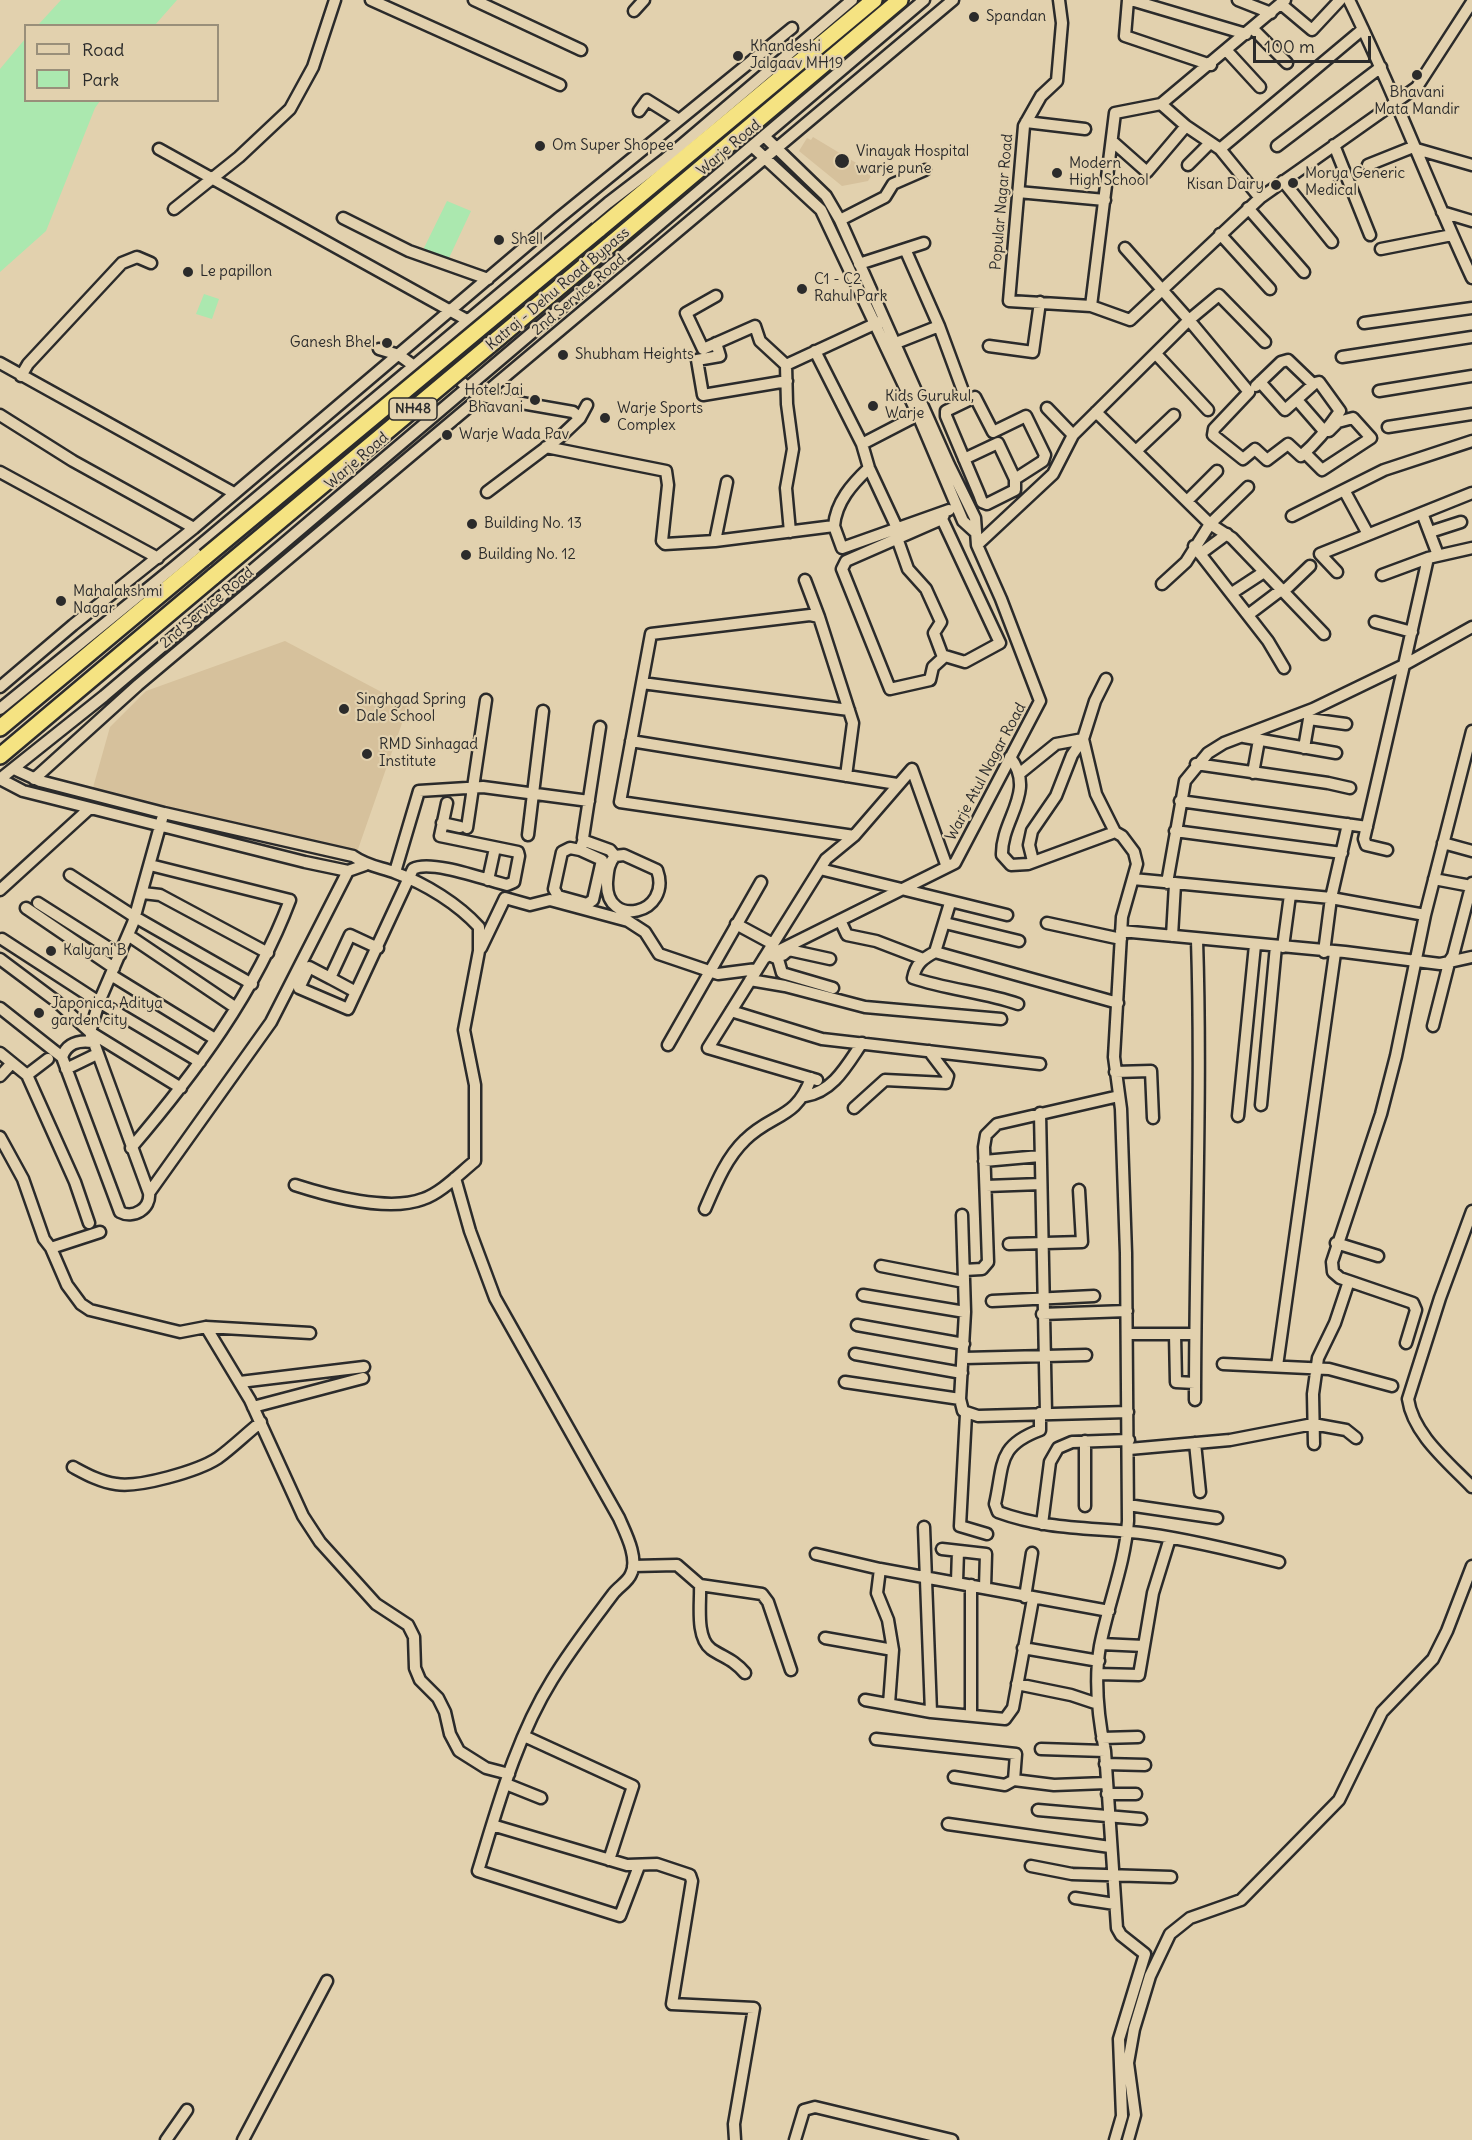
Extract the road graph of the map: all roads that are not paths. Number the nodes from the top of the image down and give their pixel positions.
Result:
1 (335, 0) edge
2 (371, 0) edge
3 (474, 0) edge
4 (644, 0) edge
5 (852, 0) edge
6 (874, 0) edge
7 (900, 0) edge
8 (924, 0) edge
9 (953, 0) edge
10 (1059, 0) edge
11 (1130, 0) edge
12 (1238, 0) edge
13 (1340, 0) edge
14 (1349, 0) edge
15 (1284, 1) edge
16 (1472, 2) edge
17 (634, 11) dead end
18 (1270, 13) junction
19 (792, 28) dead end
20 (1364, 29) junction
21 (1250, 31) junction
22 (581, 50) dead end
23 (1227, 51) junction
24 (1287, 63) dead end
25 (1210, 65) junction
26 (1381, 67) junction
27 (560, 85) dead end
28 (1260, 87) dead end
29 (1397, 101) junction
30 (1161, 104) junction
31 (639, 111) dead end
32 (679, 120) junction
33 (1026, 122) junction
34 (1186, 126) junction
35 (1085, 129) dead end
36 (765, 137) junction
37 (1112, 141) junction
38 (1210, 143) junction
39 (1334, 145) junction
40 (1277, 146) dead end
41 (753, 147) junction
42 (1413, 147) junction
43 (159, 149) dead end
44 (777, 149) junction
45 (1220, 149) junction
46 (766, 159) junction
47 (1188, 165) dead end
48 (1368, 165) dead end
49 (1472, 165) edge
50 (925, 170) dead end
51 (211, 180) junction
52 (1283, 181) junction
53 (602, 184) junction
54 (1018, 192) junction
55 (620, 193) junction
56 (1260, 198) junction
57 (1105, 200) junction
58 (831, 204) junction
59 (1248, 208) junction
60 (174, 210) dead end
61 (821, 210) junction
62 (1442, 212) junction
63 (343, 218) dead end
64 (559, 218) junction
65 (840, 220) junction
66 (1472, 221) edge
67 (578, 228) junction
68 (1220, 234) junction
69 (1370, 235) dead end
70 (1452, 235) junction
71 (1332, 242) dead end
72 (924, 243) dead end
73 (1125, 248) dead end
74 (905, 249) junction
75 (1381, 249) dead end
76 (151, 263) dead end
77 (859, 264) junction
78 (1304, 272) dead end
79 (1472, 278) edge
80 (488, 279) junction
81 (1270, 288) dead end
82 (1162, 291) junction
83 (716, 296) dead end
84 (1040, 303) junction
85 (1091, 306) junction
86 (1472, 308) edge
87 (450, 311) junction
88 (467, 320) junction
89 (880, 321) junction
90 (1189, 321) junction
91 (1364, 323) dead end
92 (939, 326) junction
93 (1472, 338) edge
94 (1265, 342) dead end
95 (716, 343) junction
96 (896, 343) junction
97 (989, 346) dead end
98 (379, 350) dead end
99 (815, 351) junction
100 (429, 352) junction
101 (1156, 354) junction
102 (399, 355) junction
103 (1342, 357) dead end
104 (1, 364) edge
105 (786, 365) junction
106 (414, 366) junction
107 (21, 376) junction
108 (1472, 376) edge
109 (787, 381) junction
110 (1260, 382) junction
111 (1313, 384) junction
112 (465, 388) junction
113 (1379, 391) dead end
114 (963, 392) dead end
115 (1249, 392) junction
116 (482, 397) junction
117 (1297, 400) junction
118 (587, 405) dead end
119 (1047, 408) dead end
120 (1208, 410) dead end
121 (1096, 412) junction
122 (1472, 414) edge
123 (0, 415) edge
124 (918, 415) junction
125 (1174, 415) dead end
126 (580, 418) junction
127 (1388, 427) dead end
128 (1324, 431) junction
129 (1073, 435) junction
130 (862, 444) junction
131 (1471, 445) edge
132 (546, 447) junction
133 (1136, 452) junction
134 (1305, 453) junction
135 (964, 459) junction
136 (271, 462) junction
137 (869, 468) junction
138 (1217, 471) dead end
139 (0, 472) edge
140 (285, 472) junction
141 (1015, 479) junction
142 (726, 482) dead end
143 (1248, 487) dead end
144 (1344, 490) junction
145 (487, 492) dead end
146 (234, 493) junction
147 (1472, 493) edge
148 (1187, 501) junction
149 (957, 505) junction
150 (1422, 513) junction
151 (944, 516) junction
152 (1292, 516) dead end
153 (975, 518) junction
154 (963, 521) junction
155 (1461, 522) dead end
156 (1210, 524) junction
157 (834, 526) junction
158 (194, 528) junction
159 (974, 531) junction
160 (790, 532) junction
161 (1430, 532) junction
162 (897, 533) junction
163 (1227, 534) junction
164 (1368, 534) junction
165 (715, 541) junction
166 (977, 544) junction
167 (1472, 548) edge
168 (1197, 550) junction
169 (1433, 557) junction
170 (158, 558) junction
171 (1310, 566) dead end
172 (1264, 572) junction
173 (1337, 572) dead end
174 (1382, 575) dead end
175 (805, 580) dead end
176 (1162, 584) dead end
177 (1282, 591) junction
178 (1232, 594) junction
179 (1248, 615) junction
180 (819, 616) junction
181 (1375, 622) dead end
182 (1472, 627) edge
183 (1412, 632) junction
184 (1324, 634) dead end
185 (943, 657) junction
186 (1404, 665) junction
187 (1284, 668) dead end
188 (1106, 679) dead end
189 (3, 681) edge
190 (121, 681) junction
191 (642, 683) junction
192 (138, 685) junction
193 (486, 700) dead end
194 (0, 709) edge
195 (849, 710) junction
196 (543, 711) dead end
197 (1346, 724) dead end
198 (0, 728) edge
199 (600, 728) dead end
200 (1472, 731) edge
201 (1244, 737) junction
202 (1083, 739) junction
203 (1259, 740) junction
204 (631, 741) junction
205 (1304, 748) junction
206 (1336, 753) dead end
207 (0, 756) edge
208 (1010, 757) junction
209 (1196, 764) junction
210 (14, 770) junction
211 (1253, 773) junction
212 (1019, 774) junction
213 (846, 776) junction
214 (0, 779) edge
215 (34, 779) junction
216 (897, 784) junction
217 (472, 787) junction
218 (1350, 788) dead end
219 (532, 792) junction
220 (589, 801) junction
221 (1180, 801) junction
222 (447, 803) dead end
223 (87, 811) junction
224 (164, 813) junction
225 (442, 823) junction
226 (1348, 824) junction
227 (159, 825) junction
228 (1367, 827) junction
229 (1176, 831) junction
230 (1115, 832) junction
231 (528, 835) dead end
232 (854, 836) junction
233 (1443, 843) junction
234 (582, 845) junction
235 (495, 848) junction
236 (1388, 850) dead end
237 (1472, 851) edge
238 (1342, 853) junction
239 (615, 856) junction
240 (1033, 861) junction
241 (150, 865) junction
242 (365, 865) junction
243 (947, 867) junction
244 (820, 869) junction
245 (348, 871) junction
246 (395, 872) junction
247 (70, 875) dead end
248 (408, 879) junction
249 (1133, 879) junction
250 (1434, 879) junction
251 (488, 880) junction
252 (761, 882) dead end
253 (1171, 883) junction
254 (1472, 885) edge
255 (0, 890) edge
256 (902, 890) junction
257 (143, 893) junction
258 (1290, 895) junction
259 (1331, 898) junction
260 (38, 903) dead end
261 (950, 903) junction
262 (26, 908) dead end
263 (1007, 915) dead end
264 (1425, 915) junction
265 (135, 917) junction
266 (840, 920) junction
267 (945, 923) junction
268 (1047, 923) dead end
269 (736, 924) junction
270 (128, 935) junction
271 (1121, 935) junction
272 (1172, 936) junction
273 (2, 939) dead end
274 (1197, 940) junction
275 (1019, 941) dead end
276 (1255, 945) junction
277 (1280, 947) junction
278 (378, 948) junction
279 (479, 951) junction
280 (935, 952) junction
281 (1329, 952) junction
282 (268, 953) junction
283 (771, 954) junction
284 (120, 956) junction
285 (1472, 957) edge
286 (923, 958) junction
287 (0, 959) edge
288 (830, 959) dead end
289 (1414, 962) junction
290 (1449, 963) junction
291 (757, 969) junction
292 (710, 971) junction
293 (113, 972) junction
294 (330, 978) junction
295 (750, 980) junction
296 (252, 984) junction
297 (833, 988) dead end
298 (356, 992) junction
299 (99, 1002) junction
300 (1118, 1003) junction
301 (1017, 1004) dead end
302 (0, 1008) edge
303 (236, 1008) junction
304 (731, 1011) junction
305 (1001, 1019) dead end
306 (1433, 1026) dead end
307 (91, 1037) junction
308 (215, 1039) junction
309 (862, 1043) junction
310 (668, 1045) dead end
311 (929, 1051) junction
312 (0, 1053) edge
313 (97, 1054) junction
314 (62, 1057) junction
315 (48, 1059) dead end
316 (200, 1062) junction
317 (12, 1063) junction
318 (1040, 1064) dead end
319 (66, 1068) junction
320 (1115, 1072) junction
321 (27, 1075) junction
322 (0, 1076) edge
323 (182, 1088) junction
324 (805, 1096) junction
325 (1119, 1096) junction
326 (1262, 1105) dead end
327 (854, 1108) dead end
328 (1040, 1113) junction
329 (1238, 1116) dead end
330 (1153, 1118) dead end
331 (0, 1137) edge
332 (131, 1148) junction
333 (1040, 1156) junction
334 (984, 1161) junction
335 (455, 1178) junction
336 (1041, 1184) junction
337 (295, 1185) dead end
338 (986, 1186) junction
339 (1079, 1190) dead end
340 (149, 1193) junction
341 (705, 1209) dead end
342 (1472, 1211) edge
343 (962, 1215) dead end
344 (89, 1223) dead end
345 (100, 1232) dead end
346 (1336, 1243) junction
347 (1009, 1244) dead end
348 (1041, 1244) junction
349 (51, 1248) junction
350 (1378, 1256) dead end
351 (881, 1266) dead end
352 (964, 1270) junction
353 (1349, 1281) junction
354 (964, 1282) junction
355 (863, 1295) dead end
356 (1094, 1296) dead end
357 (1042, 1298) junction
358 (993, 1301) dead end
359 (1127, 1311) junction
360 (965, 1312) junction
361 (1042, 1314) junction
362 (857, 1325) dead end
363 (206, 1327) junction
364 (310, 1333) dead end
365 (1128, 1334) junction
366 (1175, 1334) junction
367 (1195, 1334) junction
368 (964, 1344) junction
369 (1406, 1344) dead end
370 (855, 1353) dead end
371 (1086, 1355) dead end
372 (1043, 1356) junction
373 (964, 1358) junction
374 (1223, 1364) dead end
375 (364, 1366) dead end
376 (1277, 1366) junction
377 (1316, 1368) junction
378 (962, 1373) junction
379 (363, 1378) dead end
380 (240, 1382) junction
381 (844, 1382) dead end
382 (1195, 1383) junction
383 (1392, 1386) dead end
384 (960, 1400) junction
385 (1195, 1400) dead end
386 (254, 1407) junction
387 (1128, 1412) junction
388 (966, 1413) junction
389 (1043, 1413) junction
390 (261, 1422) junction
391 (1313, 1424) junction
392 (1356, 1438) dead end
393 (1085, 1441) junction
394 (1195, 1443) junction
395 (1314, 1444) dead end
396 (1129, 1445) junction
397 (73, 1467) dead end
398 (1472, 1487) edge
399 (1200, 1492) dead end
400 (1128, 1504) junction
401 (1085, 1506) dead end
402 (1217, 1518) dead end
403 (1042, 1524) junction
404 (924, 1527) dead end
405 (1128, 1532) junction
406 (987, 1534) dead end
407 (1170, 1538) junction
408 (942, 1549) dead end
409 (958, 1551) junction
410 (1032, 1553) dead end
411 (816, 1554) dead end
412 (1279, 1562) dead end
413 (633, 1566) junction
414 (1472, 1566) edge
415 (880, 1569) junction
416 (926, 1577) junction
417 (957, 1582) junction
418 (700, 1585) junction
419 (971, 1585) junction
420 (985, 1588) junction
421 (1029, 1598) junction
422 (1109, 1611) junction
423 (825, 1638) dead end
424 (1101, 1644) junction
425 (1144, 1646) junction
426 (1023, 1648) junction
427 (893, 1650) junction
428 (1099, 1661) junction
429 (791, 1670) dead end
430 (745, 1673) dead end
431 (1098, 1674) junction
432 (1017, 1684) junction
433 (865, 1700) dead end
434 (889, 1704) junction
435 (1098, 1704) junction
436 (931, 1712) junction
437 (971, 1715) junction
438 (524, 1736) junction
439 (1138, 1737) dead end
440 (1102, 1738) junction
441 (876, 1739) dead end
442 (1041, 1749) dead end
443 (1105, 1751) junction
444 (1106, 1764) junction
445 (1145, 1764) dead end
446 (954, 1777) dead end
447 (508, 1779) junction
448 (1014, 1780) junction
449 (1107, 1789) junction
450 (1136, 1794) dead end
451 (541, 1798) dead end
452 (1038, 1810) dead end
453 (1107, 1817) junction
454 (1141, 1819) dead end
455 (948, 1824) dead end
456 (492, 1825) junction
457 (1110, 1846) junction
458 (609, 1860) junction
459 (639, 1866) junction
460 (1031, 1866) dead end
461 (1113, 1875) junction
462 (1172, 1877) dead end
463 (1075, 1899) dead end
464 (1115, 1904) junction
465 (327, 1981) dead end
466 (187, 2110) dead end
467 (165, 2140) edge
468 (243, 2140) edge
469 (735, 2140) edge
470 (795, 2140) edge
471 (952, 2140) edge
472 (1115, 2140) edge
473 (1128, 2140) edge

1 - 51 street
2 - 27 street
3 - 22 street
4 - 17 street
5 - 55 street
6 - 198 highway, Katraj - Dehu Road Bypass / NH48, bridge
7 - 207 highway, Katraj - Dehu Road Bypass / NH48, bridge
8 - 36 street, Warje Road
9 - 44 street, 2nd Service Road
10 - 33 street, Popular Nagar Road
11 - 21 street
11 - 25 street
12 - 18 street
13 - 15 street
14 - 20 street
15 - 18 street
16 - 29 street
18 - 21 street
19 - 32 street
20 - 26 street
20 - 45 street
21 - 23 street
21 - 24 street
23 - 25 street
23 - 28 street
25 - 30 street
26 - 29 street
26 - 40 street
29 - 39 street
29 - 42 street
30 - 34 street
30 - 37 street
31 - 32 street
32 - 53 street
33 - 35 street
33 - 54 street, Popular Nagar Road
34 - 37 street
34 - 38 street
36 - 41 street, Warje Road
36 - 44 street
37 - 57 street
38 - 45 street
38 - 47 street
39 - 52 street
39 - 69 street
41 - 46 street
41 - 112 street, Warje Road
42 - 48 street
42 - 49 street
42 - 62 street
43 - 51 street
44 - 46 street, 2nd Service Road
44 - 58 street
45 - 56 street
46 - 61 street
46 - 116 street, 2nd Service Road
50 - 65 street
51 - 60 street
51 - 87 street
52 - 56 street
52 - 71 street
53 - 55 street
53 - 64 street
54 - 57 street
54 - 84 street, Popular Nagar Road
55 - 67 street
56 - 59 street
57 - 85 street
58 - 61 street
58 - 65 street
59 - 68 street
59 - 78 street
61 - 89 street
62 - 66 street
62 - 70 street
63 - 80 street
64 - 67 street
64 - 80 street
65 - 77 street
67 - 88 street
68 - 81 street
68 - 82 street
70 - 75 street
70 - 79 street
72 - 74 street
73 - 82 street
74 - 77 street
74 - 92 street
76 - 107 street
77 - 89 street
80 - 87 street
82 - 85 street, Popular Nagar Road
82 - 90 street
83 - 95 street
84 - 85 street, Popular Nagar Road
84 - 97 street
86 - 91 street
87 - 88 street
87 - 102 street
88 - 100 street
89 - 96 street
89 - 99 street
89 - 124 street
90 - 94 street
90 - 101 street
90 - 115 street
92 - 96 street
92 - 114 street
93 - 103 street
95 - 105 street
95 - 109 street
96 - 153 street
98 - 102 street
99 - 105 street
99 - 130 street
100 - 106 street
100 - 112 street
101 - 120 street
101 - 121 street
102 - 106 street
102 - 136 street
104 - 107 street
105 - 109 street
106 - 140 street
107 - 146 street
108 - 113 street
109 - 160 street
110 - 111 street
110 - 115 street
110 - 117 street
111 - 117 street
111 - 128 street
112 - 116 street
112 - 190 street, Warje Road
115 - 134 street
116 - 126 street
116 - 192 street, 2nd Service Road
117 - 128 street
118 - 126 street
119 - 129 street
121 - 129 street
121 - 133 street
122 - 127 street
123 - 158 street
124 - 130 street
124 - 149 street
125 - 133 street
126 - 132 street
128 - 134 street
128 - 134 street
129 - 166 street
130 - 137 street
131 - 144 street
132 - 145 street
132 - 165 street
133 - 148 street
135 - 141 street
135 - 141 street
135 - 141 street
136 - 140 street
136 - 146 street
137 - 157 street
137 - 162 street
138 - 148 street
139 - 170 street
140 - 194 street
142 - 165 street
143 - 156 street
144 - 152 street
144 - 164 street
146 - 158 street
147 - 150 street
148 - 156 street
149 - 151 street
149 - 154 street
150 - 161 street
150 - 164 street
151 - 162 street
151 - 185 street
153 - 154 street
153 - 159 street, Warje Atul Nagar Road
154 - 159 street
155 - 161 street
156 - 163 street
156 - 168 street
157 - 160 street
157 - 162 street
158 - 170 street
159 - 166 street, Warje Atul Nagar Road
160 - 165 street
161 - 169 street
162 - 185 street
162 - 185 street
163 - 168 street
163 - 172 street
164 - 173 street
166 - 208 street, Warje Atul Nagar Road
167 - 169 street
168 - 176 street
168 - 178 street
169 - 174 street
169 - 183 street
170 - 189 street
171 - 177 street
172 - 177 street
172 - 178 street
175 - 180 street
177 - 179 street
177 - 184 street
178 - 179 street
179 - 187 street
180 - 191 street
180 - 195 street
181 - 183 street
182 - 186 street
183 - 186 street
186 - 201 street
186 - 228 street
188 - 202 street
190 - 192 street
190 - 210 street, Warje Road
191 - 195 street
191 - 204 street
192 - 215 street, 2nd Service Road
193 - 217 street
195 - 213 street
196 - 219 street
197 - 205 street
199 - 220 street
200 - 233 street
201 - 203 street
201 - 209 street
202 - 212 street
202 - 230 street
202 - 240 street
203 - 205 street
203 - 211 street
204 - 213 street
204 - 232 street
205 - 206 street
208 - 212 street
208 - 243 street, Warje Atul Nagar Road
209 - 211 street
209 - 221 street
210 - 214 street, Warje Road
210 - 215 street
211 - 218 street
212 - 240 street
213 - 216 street
214 - 223 street
215 - 224 street
216 - 232 street
216 - 243 street
217 - 219 street
217 - 225 street
217 - 246 street
219 - 220 street
219 - 231 street
220 - 234 street
221 - 226 street
221 - 229 street
222 - 225 street
223 - 227 street
223 - 255 street
224 - 227 street
224 - 242 street
225 - 235 street
226 - 228 street
226 - 238 street
227 - 241 street
227 - 245 street
228 - 236 street
229 - 238 street
229 - 253 street
230 - 240 street
230 - 249 street
232 - 244 street
233 - 237 street
233 - 250 street
234 - 234 street
234 - 239 street
235 - 251 street
235 - 251 street
238 - 259 street
239 - 239 street
241 - 257 street
241 - 282 street
242 - 245 street
242 - 246 street
243 - 256 street, Warje Atul Nagar Road
244 - 256 street
244 - 283 street
245 - 340 street
246 - 248 street
247 - 265 street
248 - 251 street
248 - 278 street
248 - 279 street
249 - 253 street
249 - 271 street
250 - 254 street
250 - 264 street
252 - 269 street
253 - 258 street
253 - 272 street
254 - 290 street
256 - 261 street
256 - 266 street, Warje Atul Nagar Road
257 - 265 street
257 - 282 street
258 - 259 street
258 - 277 street
259 - 264 street
259 - 281 street
260 - 284 street
261 - 263 street
261 - 267 street
262 - 293 street
264 - 289 street
265 - 270 street
265 - 296 street
266 - 283 street, Warje Atul Nagar Road
266 - 286 street
267 - 275 street
267 - 280 street
268 - 271 street
269 - 283 street
269 - 292 street
270 - 284 street
270 - 303 street
271 - 272 street
271 - 300 street
272 - 274 street
273 - 299 street
274 - 276 street
274 - 367 street
276 - 277 street
276 - 329 street
277 - 281 street
277 - 326 street
278 - 294 street
278 - 298 street
279 - 292 street
279 - 335 street
280 - 286 street
280 - 300 street
281 - 289 street
281 - 376 street
282 - 296 street
283 - 288 street
283 - 291 street
283 - 297 street
284 - 293 street
285 - 290 street
286 - 301 street
287 - 307 street
289 - 290 street
289 - 346 street
290 - 306 street
291 - 292 street
291 - 295 street
292 - 310 street
293 - 299 street
293 - 308 street
294 - 298 street
294 - 298 street
295 - 304 street
295 - 305 street
296 - 303 street
299 - 307 street
299 - 316 street
300 - 320 street
302 - 314 street
303 - 308 street
304 - 309 street
304 - 324 street
307 - 313 street
307 - 314 street
307 - 323 street
308 - 316 street
309 - 311 street
309 - 324 street
311 - 318 street
311 - 327 street
312 - 317 street
313 - 319 street
313 - 332 street
314 - 319 street
315 - 321 street
316 - 323 street
317 - 321 street
317 - 322 street
319 - 340 street
320 - 325 street
320 - 330 street
321 - 344 street
323 - 332 street
324 - 341 street
325 - 328 street
325 - 359 street
328 - 333 street
328 - 334 street
331 - 349 street
332 - 340 street
333 - 334 street
333 - 336 street
334 - 338 street
335 - 337 street
335 - 413 street
336 - 338 street
336 - 348 street
338 - 352 street
339 - 348 street
342 - 398 street
343 - 352 street
345 - 349 street
346 - 350 street
346 - 353 street
347 - 348 street
348 - 357 street
349 - 363 street
351 - 354 street
352 - 354 street
353 - 369 street
353 - 377 street
354 - 360 street
355 - 360 street
356 - 357 street
357 - 358 street
357 - 361 street
359 - 361 street
359 - 365 street
360 - 368 street
361 - 372 street
362 - 368 street
363 - 364 street
363 - 380 street
365 - 366 street
365 - 387 street
366 - 367 street
366 - 382 street
367 - 382 street
368 - 373 street
370 - 378 street
371 - 372 street
372 - 373 street
372 - 389 street
373 - 378 street
374 - 376 street
375 - 380 street
376 - 377 street
377 - 383 street
377 - 391 street
378 - 384 street
379 - 386 street
380 - 386 street
381 - 384 street
382 - 385 street
384 - 388 street
386 - 390 street
387 - 389 street
387 - 396 street
388 - 389 street
388 - 406 street
389 - 403 street
390 - 397 street
390 - 447 street
391 - 392 street
391 - 394 street
391 - 395 street
393 - 396 street
393 - 401 street
393 - 403 street
394 - 396 street
394 - 399 street
396 - 400 street
400 - 402 street
400 - 405 street
403 - 405 street
404 - 416 street
405 - 407 street
405 - 422 street
407 - 412 street
407 - 425 street
408 - 409 street
409 - 417 street
409 - 420 street
410 - 421 street
411 - 415 street
413 - 418 street
413 - 438 street
414 - 473 street
415 - 416 street
415 - 427 street
416 - 417 street
416 - 436 street
417 - 419 street
418 - 429 street
418 - 430 street
419 - 420 street
419 - 437 street
420 - 421 street
421 - 422 street
421 - 426 street
422 - 424 street
423 - 427 street
424 - 425 street
424 - 428 street
425 - 431 street
426 - 428 street
426 - 432 street
427 - 434 street
428 - 431 street
431 - 435 street
432 - 435 street
432 - 437 street
433 - 434 street
434 - 436 street
435 - 440 street
436 - 437 street
438 - 447 street
438 - 458 street
439 - 440 street
440 - 443 street
441 - 448 street
442 - 443 street
443 - 444 street
444 - 445 street
444 - 449 street
446 - 448 street
447 - 451 street
447 - 456 street
448 - 449 street
449 - 450 street
449 - 453 street
452 - 453 street
453 - 454 street
453 - 457 street
455 - 457 street
456 - 458 street
456 - 459 street
457 - 461 street
458 - 459 street
459 - 469 street
460 - 461 street
461 - 462 street
461 - 464 street
463 - 464 street
464 - 472 street
465 - 468 street
466 - 467 street
470 - 471 street

